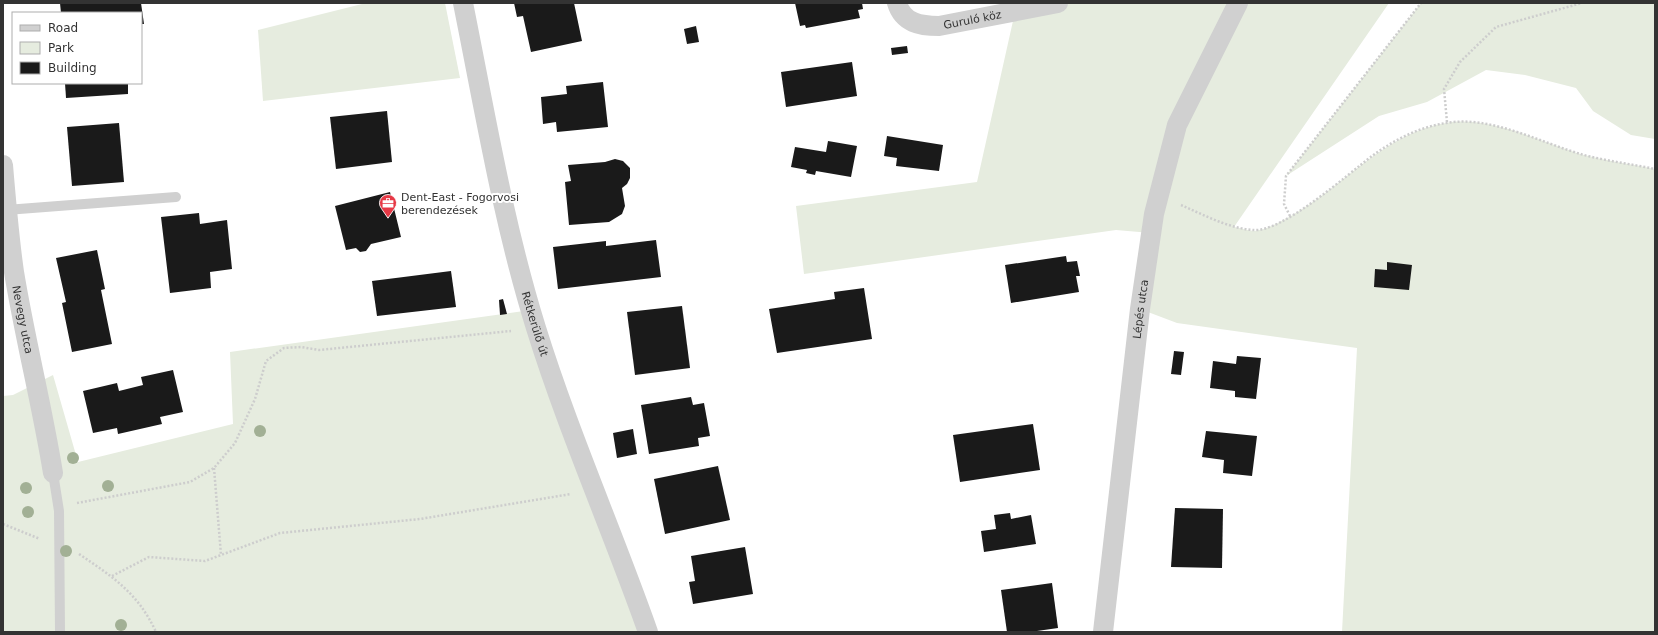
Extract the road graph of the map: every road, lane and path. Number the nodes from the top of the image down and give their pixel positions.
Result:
1 (463, 3) edge
2 (897, 3) edge
3 (1058, 3) edge
4 (1238, 3) edge
5 (1421, 3) edge
6 (1582, 3) edge
7 (1447, 122) junction
8 (3, 165) edge
9 (1655, 169) edge
10 (176, 197) dead end
11 (5, 210) edge
12 (1154, 214) junction
13 (1290, 216) junction
14 (536, 328) junction
15 (214, 468) junction
16 (53, 473) joint
17 (574, 494) dead end
18 (59, 511) junction
19 (3, 524) edge
20 (59, 543) junction
21 (220, 555) junction
22 (112, 576) junction
23 (60, 632) edge
24 (156, 632) edge
25 (648, 632) edge
26 (1103, 632) edge

1 - 14 street, Rétkerülő út
2 - 3 street, Guruló köz
4 - 12 street, Lépés utca
5 - 13 path
6 - 7 path
7 - 9 path
7 - 13 path
8 - 11 street, Nevegy utca
10 - 11 lane
11 - 16 street, Nevegy utca
12 - 13 path
12 - 26 street, Lépés utca
14 - 15 path
14 - 25 street, Rétkerülő út
15 - 18 path
15 - 21 path
16 - 18 lane
17 - 21 path
18 - 20 lane
19 - 20 path
20 - 22 path
20 - 23 lane
21 - 22 path
22 - 24 path

